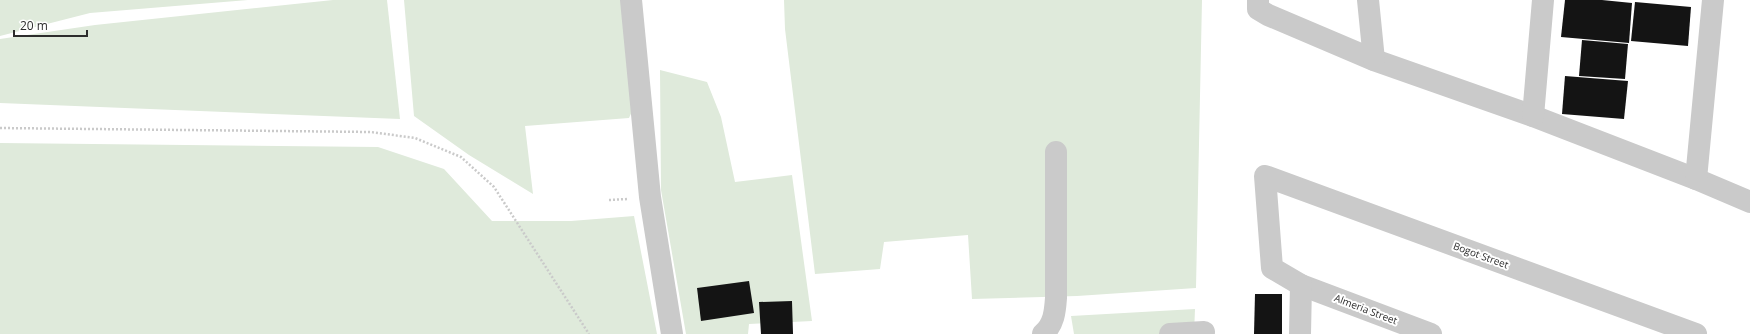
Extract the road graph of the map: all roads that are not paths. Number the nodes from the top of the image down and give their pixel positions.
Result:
1 (631, 0) edge
2 (1258, 0) edge
3 (1368, 0) edge
4 (1543, 0) edge
5 (1713, 0) edge
6 (1374, 60) junction
7 (1533, 116) junction
8 (1056, 152) dead end
9 (1265, 176) joint
10 (1696, 179) junction
11 (1750, 202) edge
12 (1301, 285) junction
13 (1204, 332) dead end
14 (672, 334) edge
15 (1043, 334) edge
16 (1170, 334) edge
17 (1300, 334) edge
18 (1431, 334) edge
19 (1696, 334) edge

1 - 14 street
2 - 6 street
3 - 6 street
4 - 7 street
5 - 10 street
6 - 7 street
7 - 10 street
8 - 15 street
9 - 12 street, Almeria Street
9 - 19 street, Bogot Street
10 - 11 street
12 - 17 street
12 - 18 street, Almeria Street
13 - 16 street

